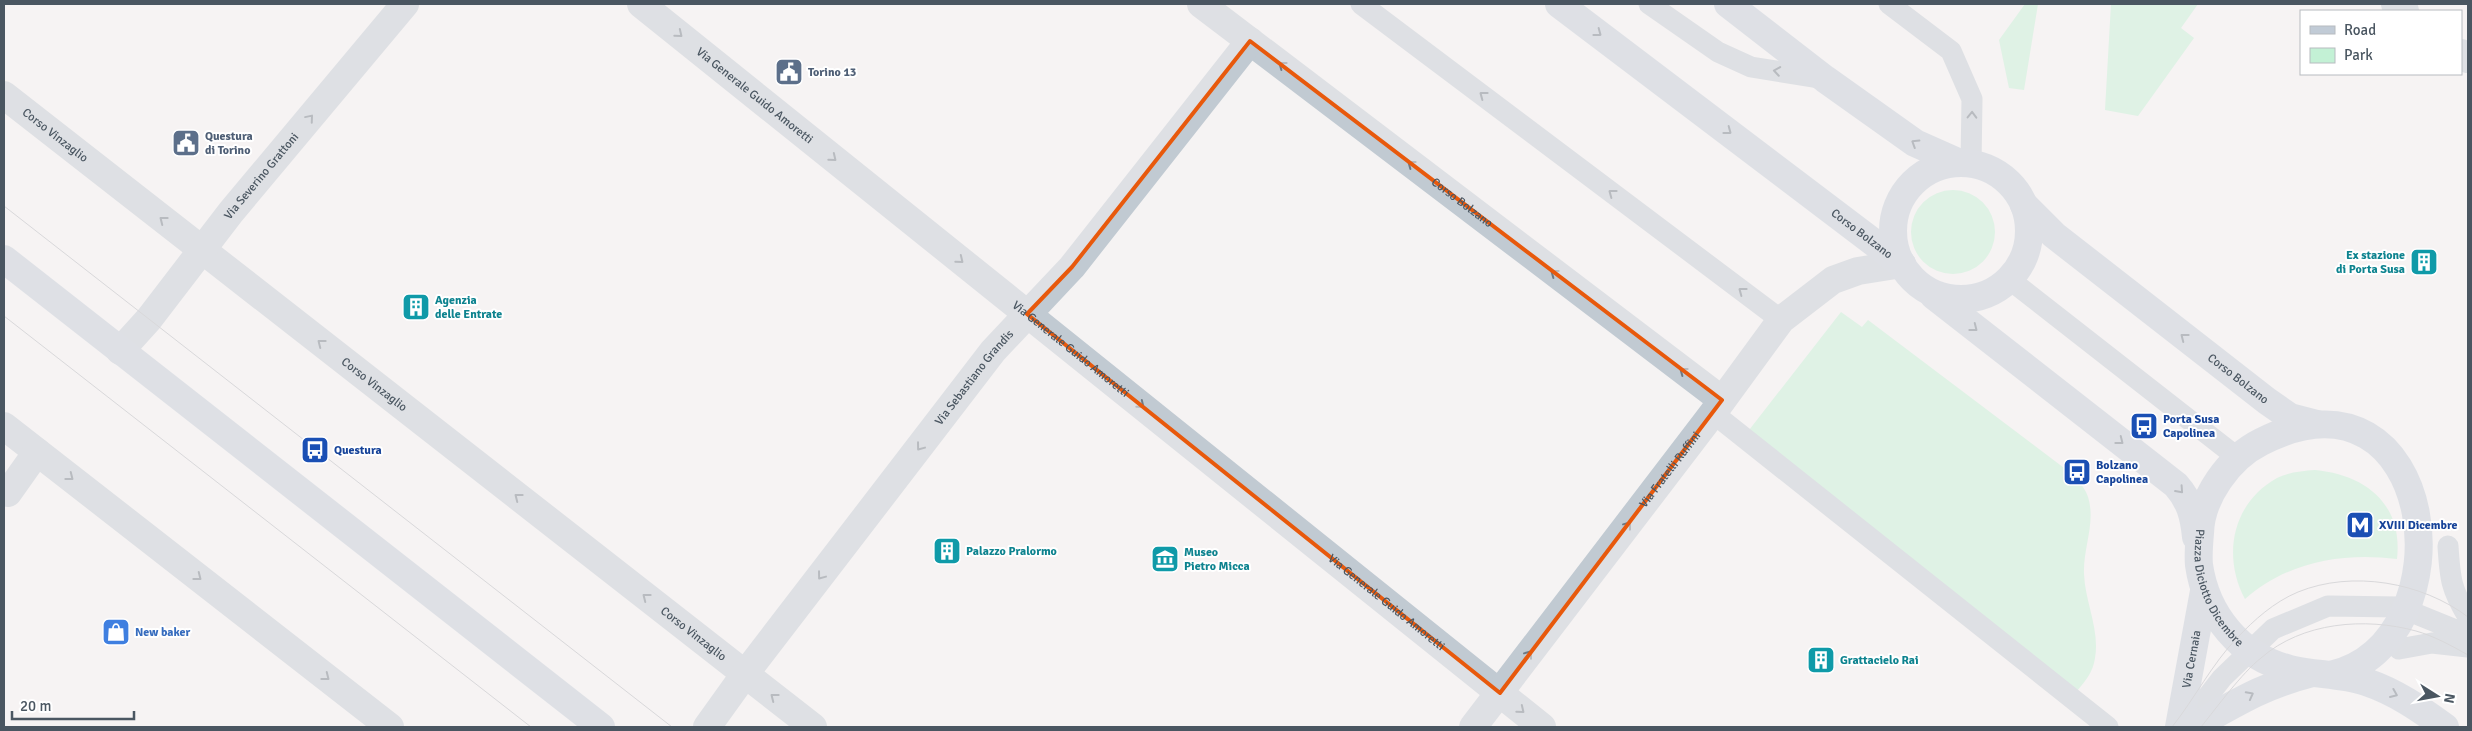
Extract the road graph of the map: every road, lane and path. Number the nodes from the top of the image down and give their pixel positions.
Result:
1 (406, 4) edge
2 (642, 4) edge
3 (1201, 4) edge
4 (1362, 4) edge
5 (1559, 4) edge
6 (1649, 4) edge
7 (1728, 4) edge
8 (1889, 4) edge
9 (1250, 41) junction
10 (1825, 79) junction
11 (4, 96) edge
12 (1965, 163) junction
13 (2024, 205) junction
14 (202, 250) junction
15 (4, 260) edge
16 (1902, 264) junction
17 (2009, 279) junction
18 (1922, 287) junction
19 (1027, 314) junction
20 (1781, 320) junction
21 (120, 351) junction
22 (1718, 407) junction
23 (2321, 425) junction
24 (4, 426) edge
25 (38, 452) junction
26 (2238, 458) junction
27 (8, 493) dead end
28 (2450, 528) edge
29 (2198, 563) junction
30 (2204, 591) junction
31 (2468, 617) edge
32 (2428, 618) junction
33 (2468, 635) edge
34 (2468, 646) edge
35 (2399, 649) junction
36 (2250, 651) junction
37 (744, 674) junction
38 (2321, 674) junction
39 (1500, 693) junction
40 (390, 727) edge
41 (602, 727) edge
42 (707, 727) edge
43 (813, 727) edge
44 (1473, 727) edge
45 (1542, 727) edge
46 (2108, 727) edge
47 (2179, 727) edge
48 (2184, 727) edge
49 (2193, 727) edge
50 (2445, 727) edge

14 -> 1 street, Via Severino Grattoni
2 -> 19 street, Via Generale Guido Amoretti
3 - 9 street, Corso Bolzano
20 -> 4 lane
5 -> 16 street, Corso Bolzano
10 -> 6 lane
7 - 10 street
12 -> 8 lane
9 - 19 street, Via Sebastiano Grandis
22 -> 9 street, Corso Bolzano
12 -> 10 street
14 -> 11 street, Corso Vinzaglio
12 - 13 street
12 - 16 street
13 - 17 street
23 -> 13 street, Corso Bolzano
14 - 21 street, Via Severino Grattoni
37 -> 14 street, Corso Vinzaglio
15 - 21 street
16 - 18 street
16 - 20 street, Via Fratelli Ruffini
17 - 18 street
17 - 26 lane
18 -> 29 street
19 -> 37 street, Via Sebastiano Grandis
19 -> 39 street, Via Generale Guido Amoretti
20 - 22 street, Via Fratelli Ruffini
21 - 41 street
39 -> 22 street, Via Fratelli Ruffini
22 - 46 lane
23 - 26 street, Piazza Diciotto Dicembre
23 - 28 street, Piazza Diciotto Dicembre
24 - 25 street
25 - 27 street
25 -> 40 street
26 - 29 street, Piazza Diciotto Dicembre
28 - 31 lane
28 - 32 street, Piazza Diciotto Dicembre
29 - 30 street, Piazza Diciotto Dicembre
30 - 36 street, Piazza Diciotto Dicembre
30 - 47 street, Via Cernaia
32 - 33 lane, Piazza Diciotto Dicembre
32 - 35 street, Piazza Diciotto Dicembre
32 - 36 lane, Piazza Diciotto Dicembre
34 - 35 lane
35 - 38 street, Piazza Diciotto Dicembre
36 - 38 street, Piazza Diciotto Dicembre
36 - 48 lane, Piazza Diciotto Dicembre
37 - 42 street
43 -> 37 street, Corso Vinzaglio
49 -> 38 street
38 -> 50 street, Piazza Diciotto Dicembre
39 - 44 street, Via Fratelli Ruffini
39 -> 45 street, Via Generale Guido Amoretti

